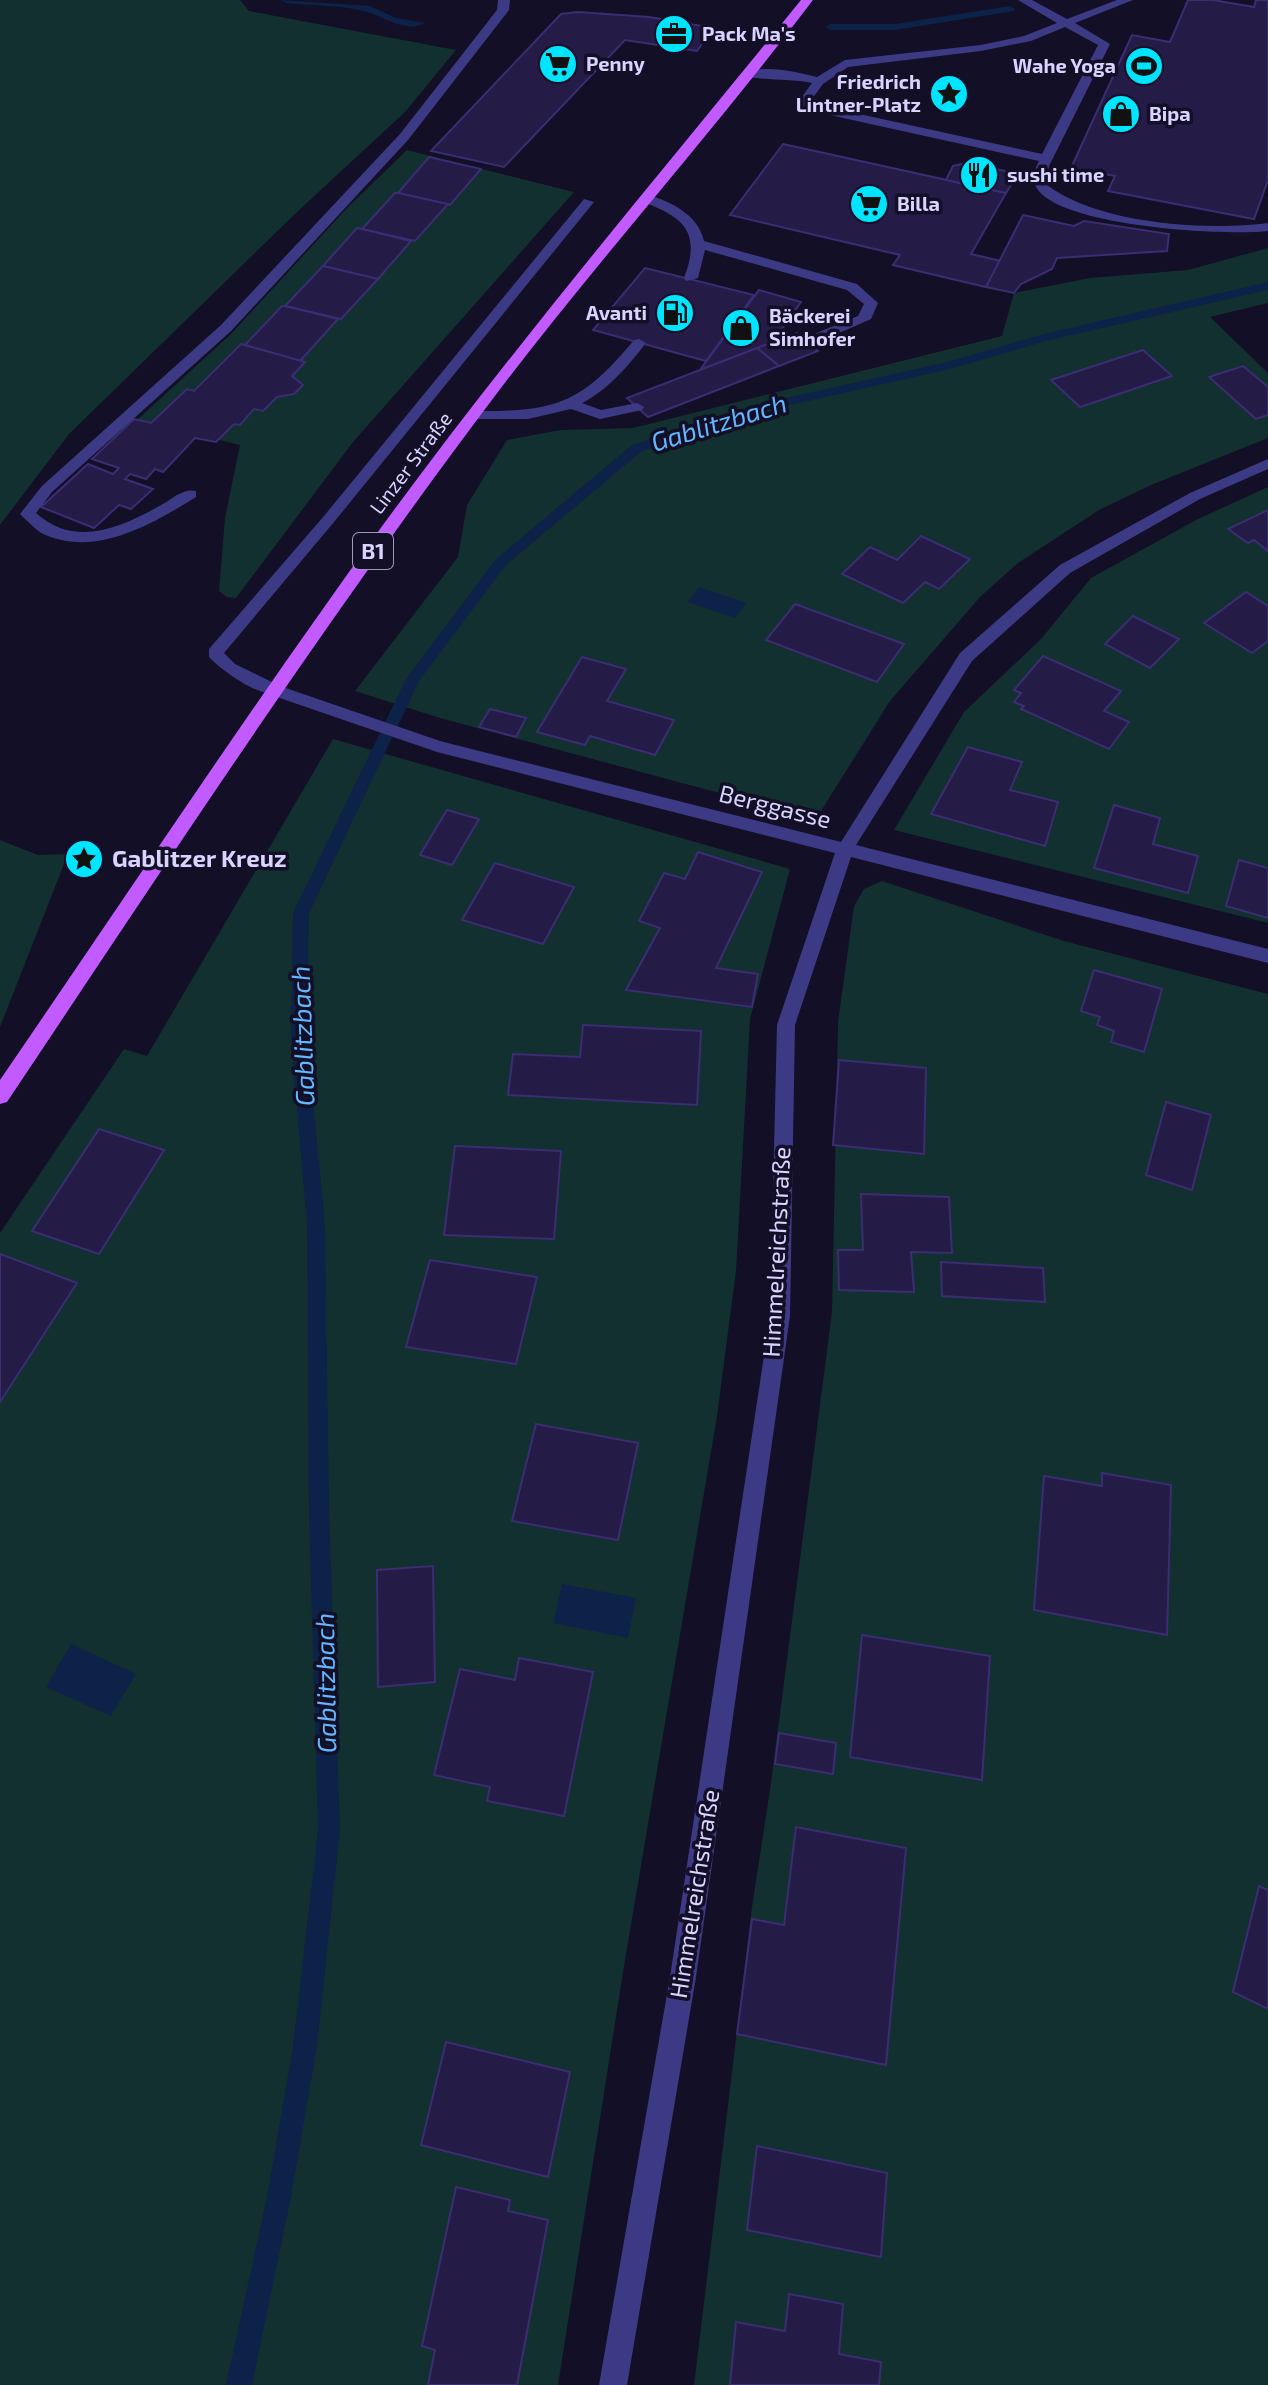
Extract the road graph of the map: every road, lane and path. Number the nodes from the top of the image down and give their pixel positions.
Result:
1 (504, 0) edge
2 (807, 0) edge
3 (1024, 0) edge
4 (1127, 0) edge
5 (1066, 23) junction
6 (748, 75) junction
7 (819, 81) junction
8 (1046, 159) junction
9 (645, 198) junction
10 (588, 202) dead end
11 (1268, 227) edge
12 (700, 244) junction
13 (691, 278) dead end
14 (807, 342) dead end
15 (639, 343) dead end
16 (571, 404) junction
17 (637, 407) dead end
18 (475, 415) junction
19 (1268, 464) edge
20 (191, 494) dead end
21 (274, 690) junction
22 (845, 849) junction
23 (1268, 956) edge
24 (0, 1096) edge
25 (613, 2385) edge

1 - 20 street
2 - 6 main road, Linzer Straße / B1
3 - 5 street
4 - 5 street
5 - 7 street
5 - 8 street
6 - 7 street
6 - 9 main road, Linzer Straße / B1
7 - 8 street
8 - 11 street
9 - 12 street
9 - 18 main road, Linzer Straße / B1
10 - 21 street, Berggasse
12 - 13 street
12 - 14 street
15 - 16 street
16 - 17 street
16 - 18 street
18 - 21 main road, Linzer Straße / B1
19 - 22 street, Himmelreichstraße
21 - 22 street, Berggasse
21 - 24 main road, Linzer Straße / B1
22 - 23 street, Berggasse
22 - 25 street, Himmelreichstraße

